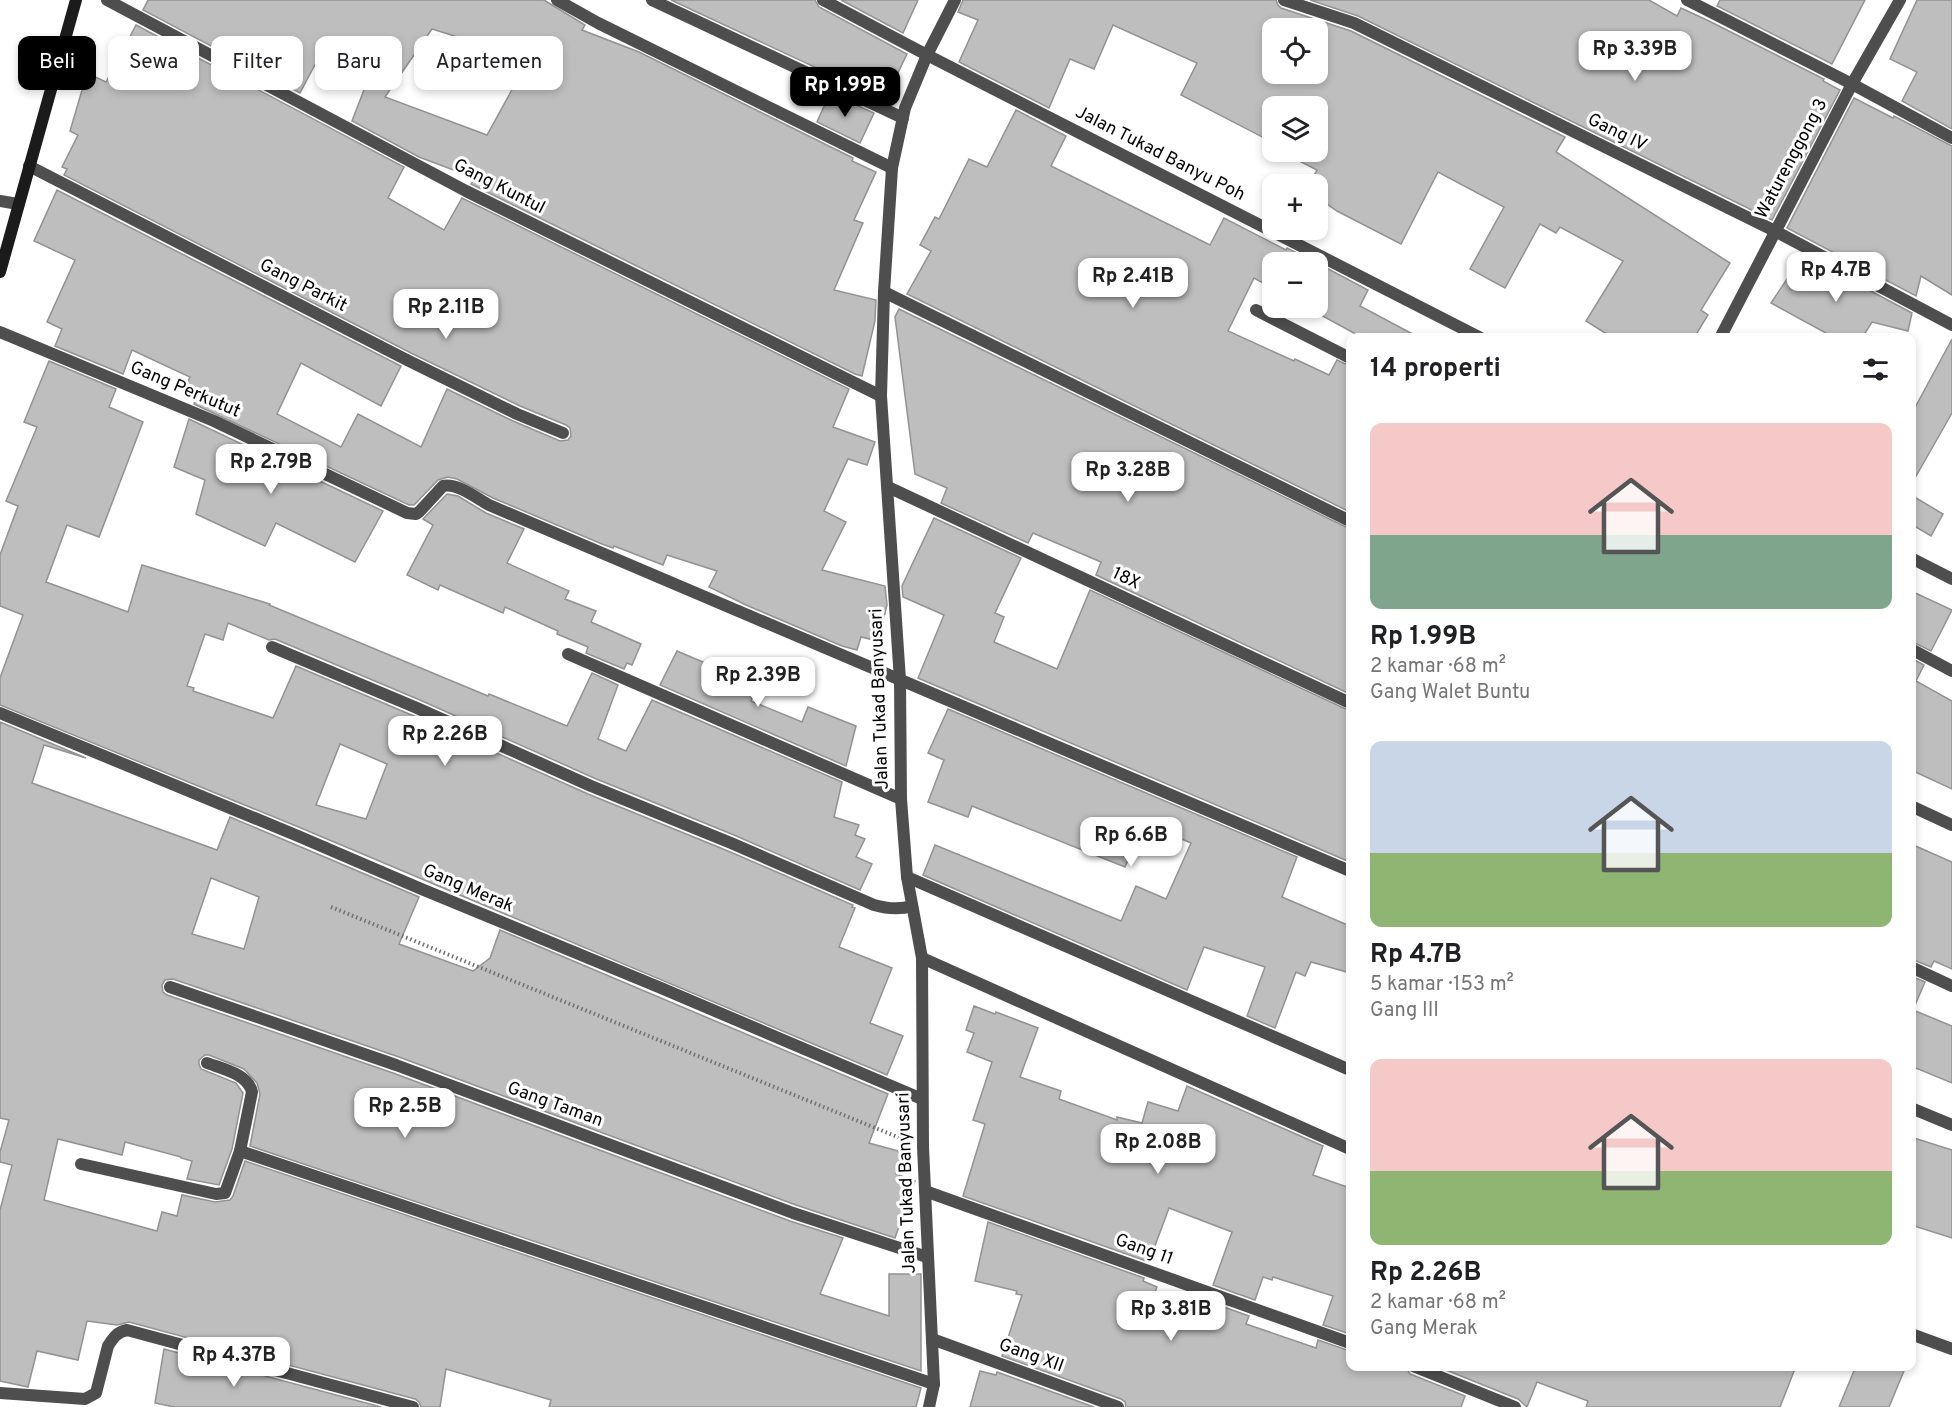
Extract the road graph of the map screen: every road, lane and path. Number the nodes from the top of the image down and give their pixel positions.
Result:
1 (76, 0) edge
2 (107, 0) edge
3 (557, 0) edge
4 (652, 0) edge
5 (823, 0) edge
6 (955, 0) edge
7 (1284, 0) edge
8 (1687, 0) edge
9 (1900, 0) edge
10 (927, 55) junction
11 (1852, 84) junction
12 (903, 118) junction
13 (1952, 138) edge
14 (29, 166) junction
15 (892, 168) junction
16 (0, 201) edge
17 (18, 204) junction
18 (1775, 231) junction
19 (0, 272) edge
20 (884, 292) junction
21 (1256, 310) dead end
22 (1952, 325) edge
23 (0, 332) edge
24 (1471, 333) edge
25 (1723, 333) edge
26 (1346, 356) edge
27 (881, 396) junction
28 (563, 433) dead end
29 (888, 487) junction
30 (1346, 519) edge
31 (1916, 561) edge
32 (1952, 579) edge
33 (272, 647) dead end
34 (1916, 652) edge
35 (568, 654) dead end
36 (1952, 670) edge
37 (900, 680) junction
38 (1346, 701) edge
39 (0, 713) edge
40 (901, 800) junction
41 (1916, 808) edge
42 (1952, 825) edge
43 (1346, 869) edge
44 (907, 878) junction
45 (912, 906) junction
46 (331, 907) dead end
47 (922, 958) junction
48 (1916, 970) edge
49 (1952, 986) edge
50 (170, 987) dead end
51 (207, 1063) dead end
52 (1346, 1068) edge
53 (922, 1099) junction
54 (1916, 1110) edge
55 (1952, 1125) edge
56 (1346, 1147) edge
57 (923, 1148) junction
58 (240, 1151) junction
59 (81, 1164) dead end
60 (925, 1191) junction
61 (927, 1257) junction
62 (1916, 1336) edge
63 (932, 1339) junction
64 (1346, 1343) edge
65 (1952, 1349) edge
66 (1425, 1371) edge
67 (934, 1384) junction
68 (0, 1393) edge
69 (413, 1407) edge
70 (929, 1407) edge
71 (1118, 1407) edge
72 (1515, 1407) edge

1 - 14 main road
2 - 27 street, Gang Kuntul
3 - 15 street
4 - 12 street
5 - 10 street, Jalan Tukad Banyu Poh
6 - 10 street, Jalan Tukad Banyusari
7 - 18 street, Gang IV
8 - 11 street
9 - 11 street, Waturenggong 3
10 - 12 street, Jalan Tukad Banyusari
10 - 24 street, Jalan Tukad Banyu Poh
11 - 13 street
11 - 18 street, Waturenggong 3
12 - 15 street, Jalan Tukad Banyusari
14 - 17 main road
14 - 28 street, Gang Parkit
15 - 20 street, Jalan Tukad Banyusari
16 - 17 street
17 - 19 main road
18 - 22 street, Gang IV
18 - 25 street, Waturenggong 3
20 - 27 street, Jalan Tukad Banyusari
20 - 30 street
21 - 26 street
23 - 37 street, Gang Perkutut
27 - 29 street, Jalan Tukad Banyusari
29 - 37 street, Jalan Tukad Banyusari
29 - 38 street, 18X
31 - 32 street
33 - 45 street
34 - 36 street
35 - 40 street
37 - 40 street, Jalan Tukad Banyusari
37 - 43 street
39 - 53 street, Gang Merak
40 - 44 street, Jalan Tukad Banyusari
41 - 42 street
44 - 45 street, Jalan Tukad Banyusari
44 - 52 street
45 - 47 street, Jalan Tukad Banyusari
46 - 57 path
47 - 53 street, Jalan Tukad Banyusari
47 - 56 street
48 - 49 street
50 - 61 street, Gang Taman
51 - 58 street
53 - 57 street, Jalan Tukad Banyusari
54 - 55 street
57 - 60 street, Jalan Tukad Banyusari
58 - 59 street
58 - 67 street
60 - 61 street, Jalan Tukad Banyusari
60 - 64 street, Gang 11
61 - 63 street, Jalan Tukad Banyusari
62 - 65 street
63 - 67 street, Jalan Tukad Banyusari
63 - 71 street, Gang XII
66 - 72 street
67 - 70 street, Jalan Tukad Banyusari
68 - 69 street

